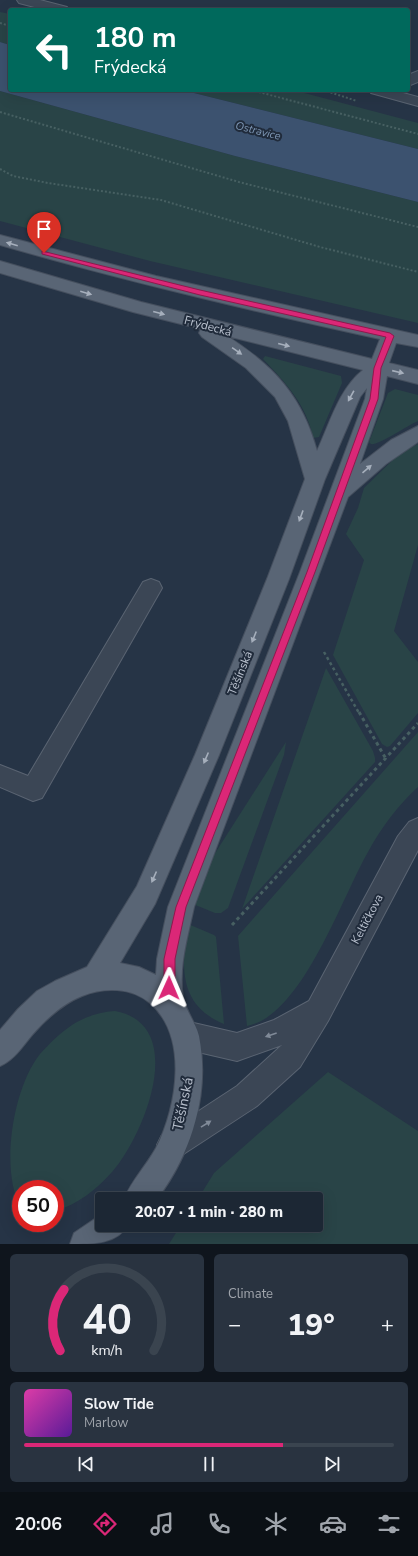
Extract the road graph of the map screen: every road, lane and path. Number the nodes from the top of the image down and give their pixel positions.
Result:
1 (24, 0) edge
2 (72, 0) edge
3 (54, 8) edge
4 (64, 8) edge
5 (259, 92) edge
6 (395, 92) edge
7 (418, 102) edge
8 (0, 112) edge
9 (418, 134) edge
10 (0, 169) edge
11 (418, 227) edge
12 (0, 240) edge
13 (0, 267) edge
14 (418, 272) edge
15 (178, 318) junction
16 (390, 336) junction
17 (418, 342) edge
18 (378, 368) junction
19 (418, 377) edge
20 (418, 433) edge
21 (315, 479) junction
22 (339, 496) junction
23 (151, 588) dead end
24 (324, 652) dead end
25 (418, 723) edge
26 (386, 760) junction
27 (0, 776) edge
28 (418, 830) edge
29 (232, 925) dead end
30 (96, 978) junction
31 (169, 1003) junction
32 (318, 1010) junction
33 (185, 1035) junction
34 (0, 1052) edge
35 (172, 1145) junction
36 (144, 1192) edge
37 (104, 1232) edge
38 (85, 1244) edge

1 - 3 street
2 - 4 street
5 - 9 path
6 - 7 street
8 - 11 path
10 - 14 path
16 -> 12 main road
13 -> 15 main road, Frýdecká
15 -> 18 main road, Frýdecká
15 -> 21 main road
16 - 17 main road
16 - 18 main road
18 -> 19 main road, Frýdecká
18 -> 21 main road, Těšínská
18 - 22 main road
22 -> 20 main road
21 -> 30 main road, Těšínská
22 - 31 main road
23 - 27 street
24 - 26 path
25 - 26 path
26 - 29 path
28 - 32 street, Keltičkova
30 - 31 main road, Těšínská
30 - 34 main road, Těšínská
31 - 33 main road, Těšínská
32 -> 33 street
35 -> 32 street, Keltičkova
33 - 35 main road, Těšínská
35 - 36 main road, Těšínská
37 - 38 main road

